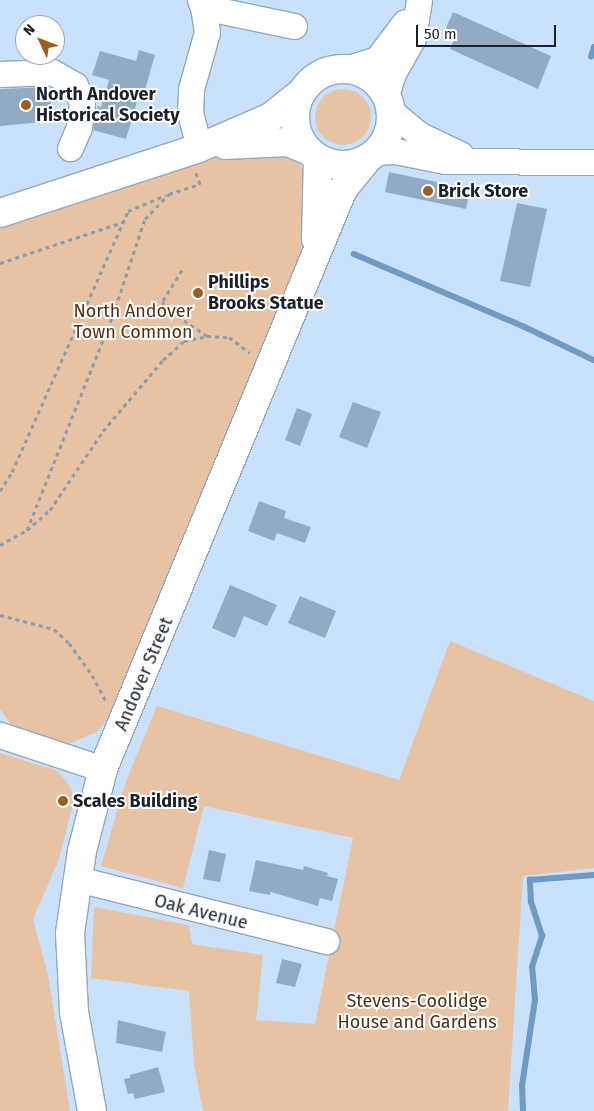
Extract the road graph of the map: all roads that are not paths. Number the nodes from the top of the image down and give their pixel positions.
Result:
1 (418, 3) edge
2 (202, 4) edge
3 (294, 26) dead end
4 (345, 69) junction
5 (0, 74) edge
6 (302, 92) junction
7 (388, 103) junction
8 (70, 148) dead end
9 (194, 150) junction
10 (313, 155) junction
11 (371, 156) junction
12 (471, 159) junction
13 (594, 162) edge
14 (0, 213) edge
15 (315, 258) junction
16 (0, 735) edge
17 (103, 770) junction
18 (77, 879) junction
19 (326, 941) dead end
20 (92, 1111) edge

1 - 4 street
1 - 7 street
2 - 3 street
2 - 9 street
4 - 6 main road
4 - 7 main road
5 - 8 street
6 - 9 main road
6 - 10 main road
7 - 11 main road
7 - 12 street
9 - 10 main road
9 - 14 main road
10 - 11 main road
10 - 15 main road, Andover Street
11 - 12 street
11 - 15 main road, Andover Street
12 - 13 street
15 - 17 main road, Andover Street
16 - 17 street
17 - 18 main road, Andover Street
18 - 19 street, Oak Avenue
18 - 20 main road, Andover Street

